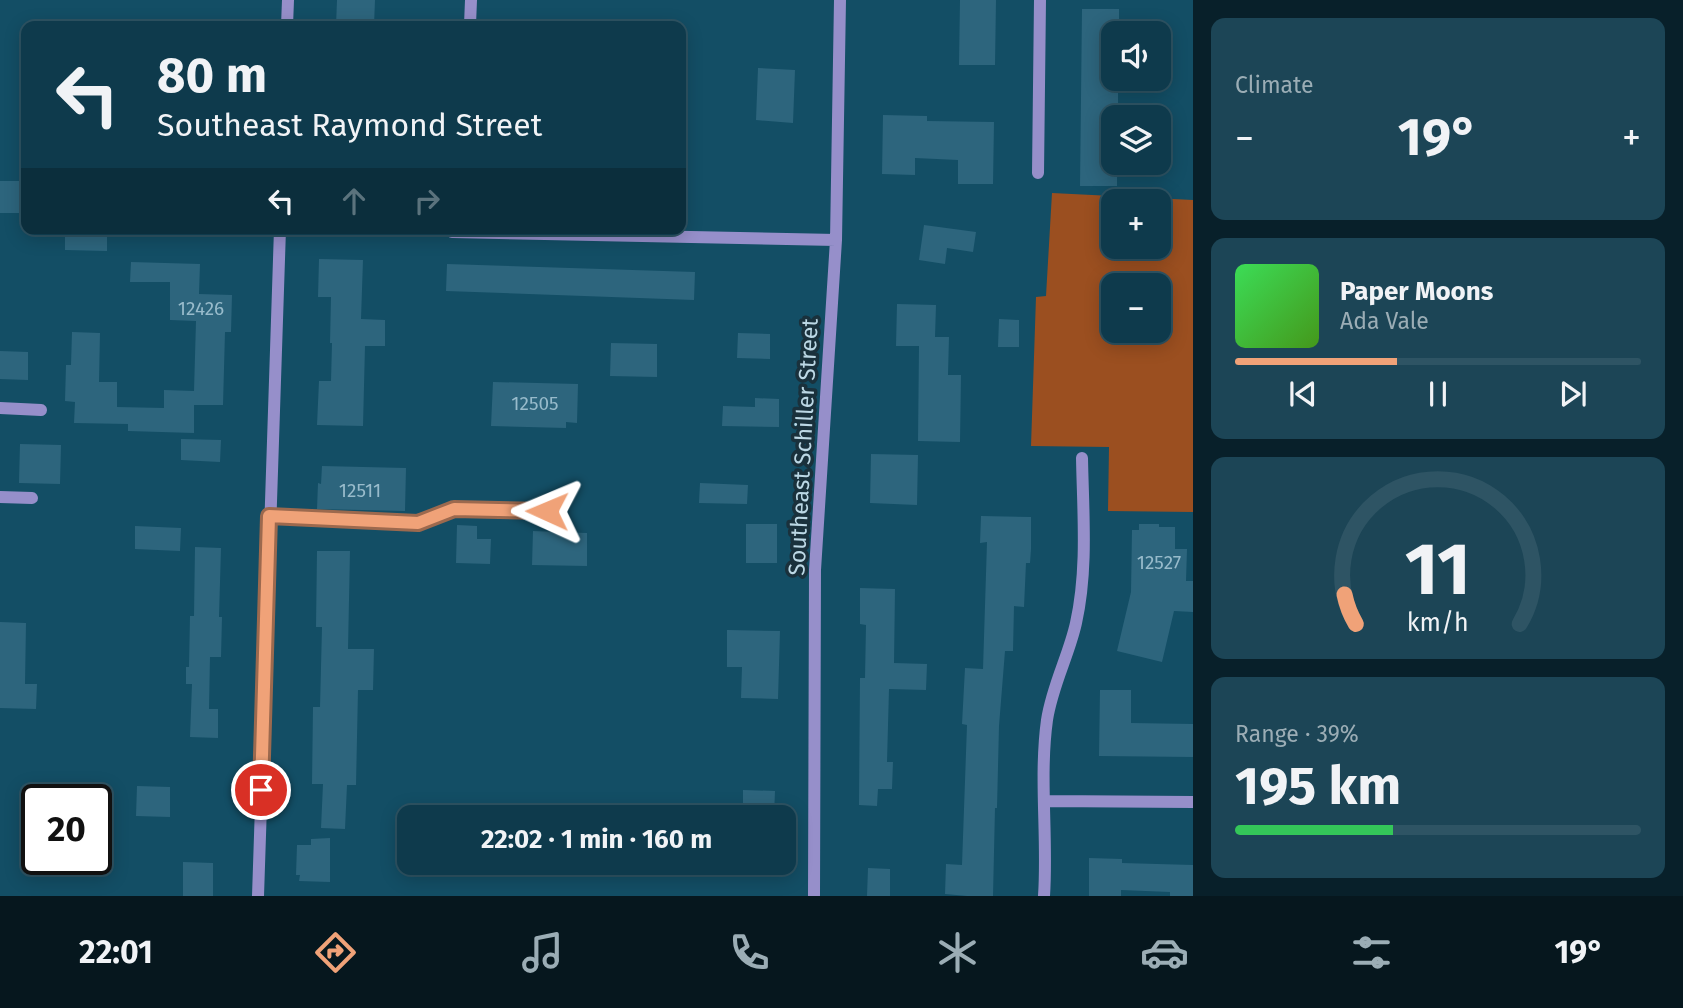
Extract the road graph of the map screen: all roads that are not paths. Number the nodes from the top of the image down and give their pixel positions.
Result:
1 (289, 0) edge
2 (471, 0) edge
3 (840, 0) edge
4 (1040, 0) edge
5 (288, 21) edge
6 (470, 21) edge
7 (1038, 173) dead end
8 (280, 235) edge
9 (596, 235) edge
10 (836, 240) junction
11 (0, 408) edge
12 (41, 410) dead end
13 (1082, 458) dead end
14 (0, 497) edge
15 (32, 498) dead end
16 (547, 511) dead end
17 (269, 516) junction
18 (1045, 801) junction
19 (1193, 802) edge
20 (258, 896) edge
21 (814, 896) edge
22 (1044, 896) edge

1 - 5 street
2 - 6 street
3 - 10 street, Southeast Schiller Street
4 - 7 street
8 - 17 street
9 - 10 street
10 - 21 street, Southeast Schiller Street
11 - 12 street
13 - 18 street
14 - 15 street
16 - 17 street
17 - 20 street
18 - 19 street
18 - 22 street

